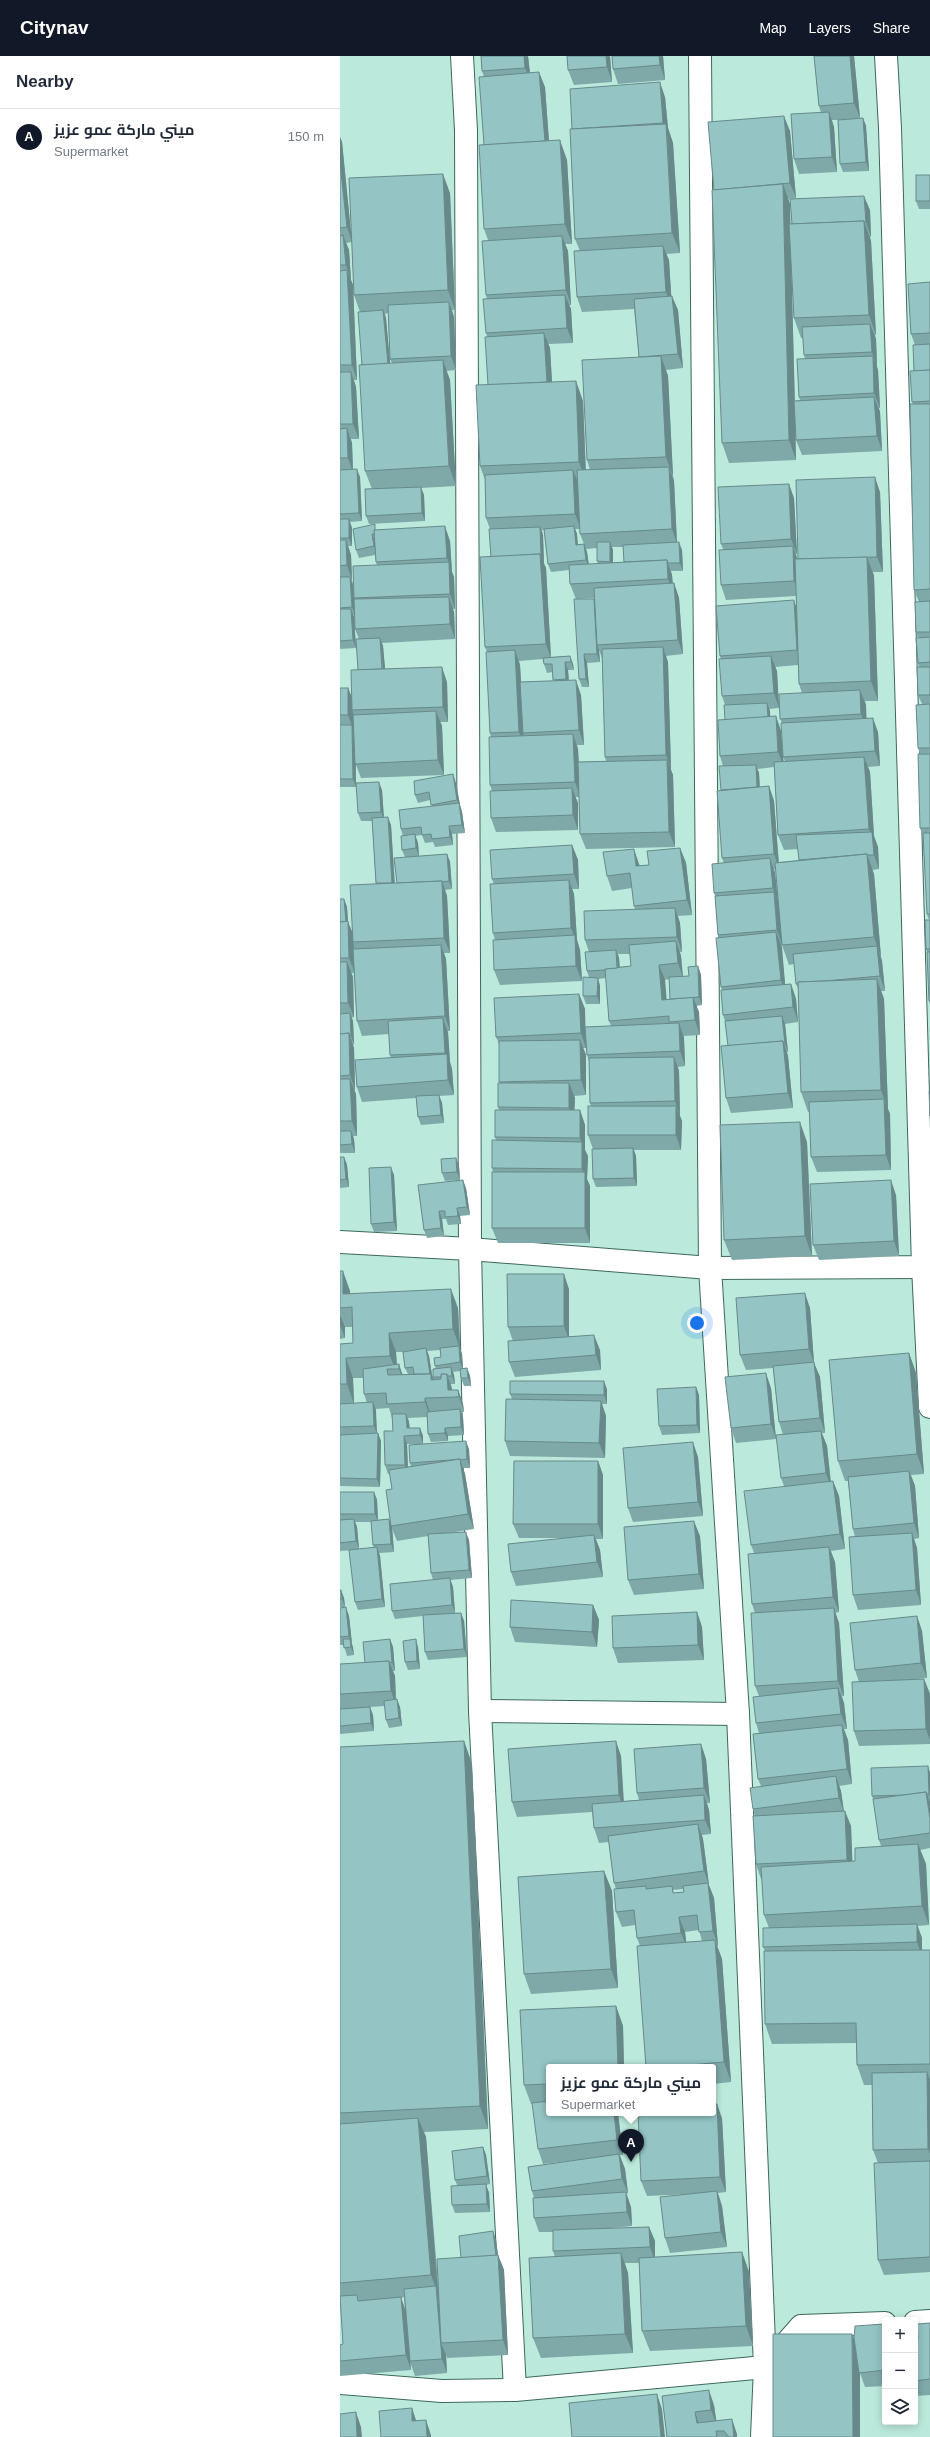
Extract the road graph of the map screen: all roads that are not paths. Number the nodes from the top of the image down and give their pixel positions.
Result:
1 (462, 56) edge
2 (700, 56) edge
3 (886, 56) edge
4 (340, 1242) edge
5 (470, 1249) junction
6 (923, 1267) junction
7 (710, 1268) junction
8 (930, 1407) edge
9 (480, 1711) junction
10 (738, 1714) junction
11 (930, 2321) edge
12 (918, 2322) edge
13 (882, 2323) edge
14 (765, 2367) junction
15 (340, 2383) edge
16 (515, 2390) junction
17 (762, 2437) edge

1 - 5 street
2 - 7 street
3 - 6 street
4 - 5 street
5 - 7 street
5 - 9 street
6 - 7 street
6 - 8 street
7 - 10 street
9 - 10 street
9 - 16 street
10 - 14 street
11 - 12 street
13 - 14 street
14 - 16 street
14 - 17 street
15 - 16 street

